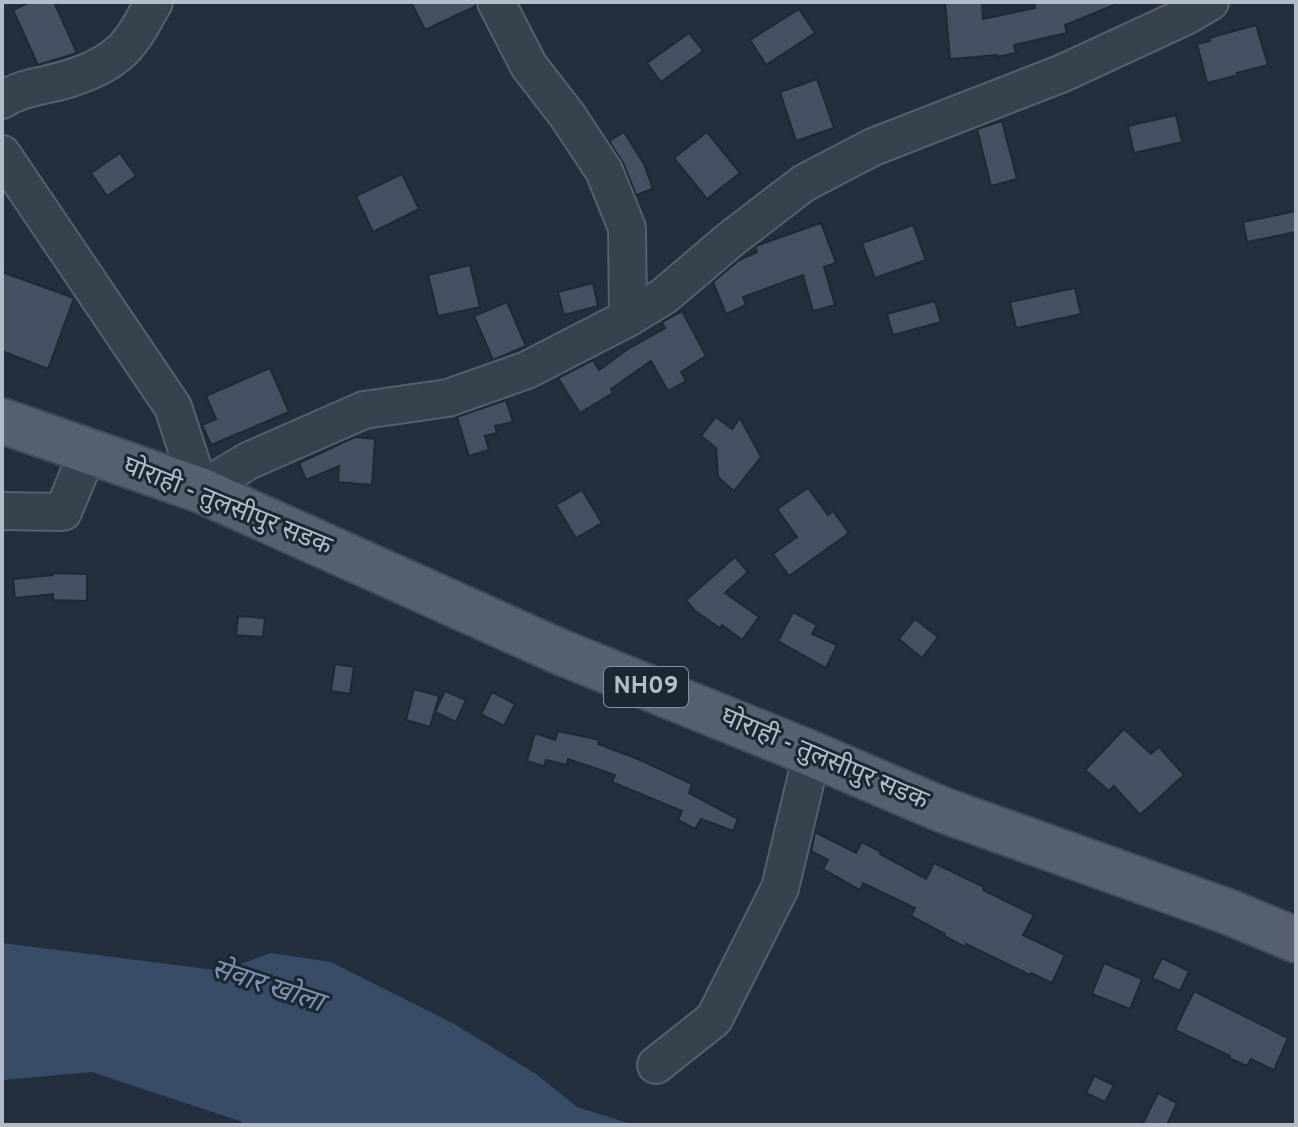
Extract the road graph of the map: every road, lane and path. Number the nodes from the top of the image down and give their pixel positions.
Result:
1 (154, 2) edge
2 (496, 2) edge
3 (1210, 2) edge
4 (2, 100) edge
5 (2, 154) edge
6 (628, 318) junction
7 (2, 421) edge
8 (88, 452) junction
9 (200, 490) junction
10 (2, 511) edge
11 (812, 754) junction
12 (1296, 940) edge
13 (656, 1065) dead end

1 - 4 street
2 - 6 street
3 - 6 street
5 - 9 street
6 - 9 street
7 - 8 main road, घोराही - तुलसीपुर सडक / NH09
8 - 9 main road, घोराही - तुलसीपुर सडक / NH09
8 - 10 street
9 - 11 main road, घोराही - तुलसीपुर सडक / NH09
11 - 12 main road, घोराही - तुलसीपुर सडक / NH09
11 - 13 street

